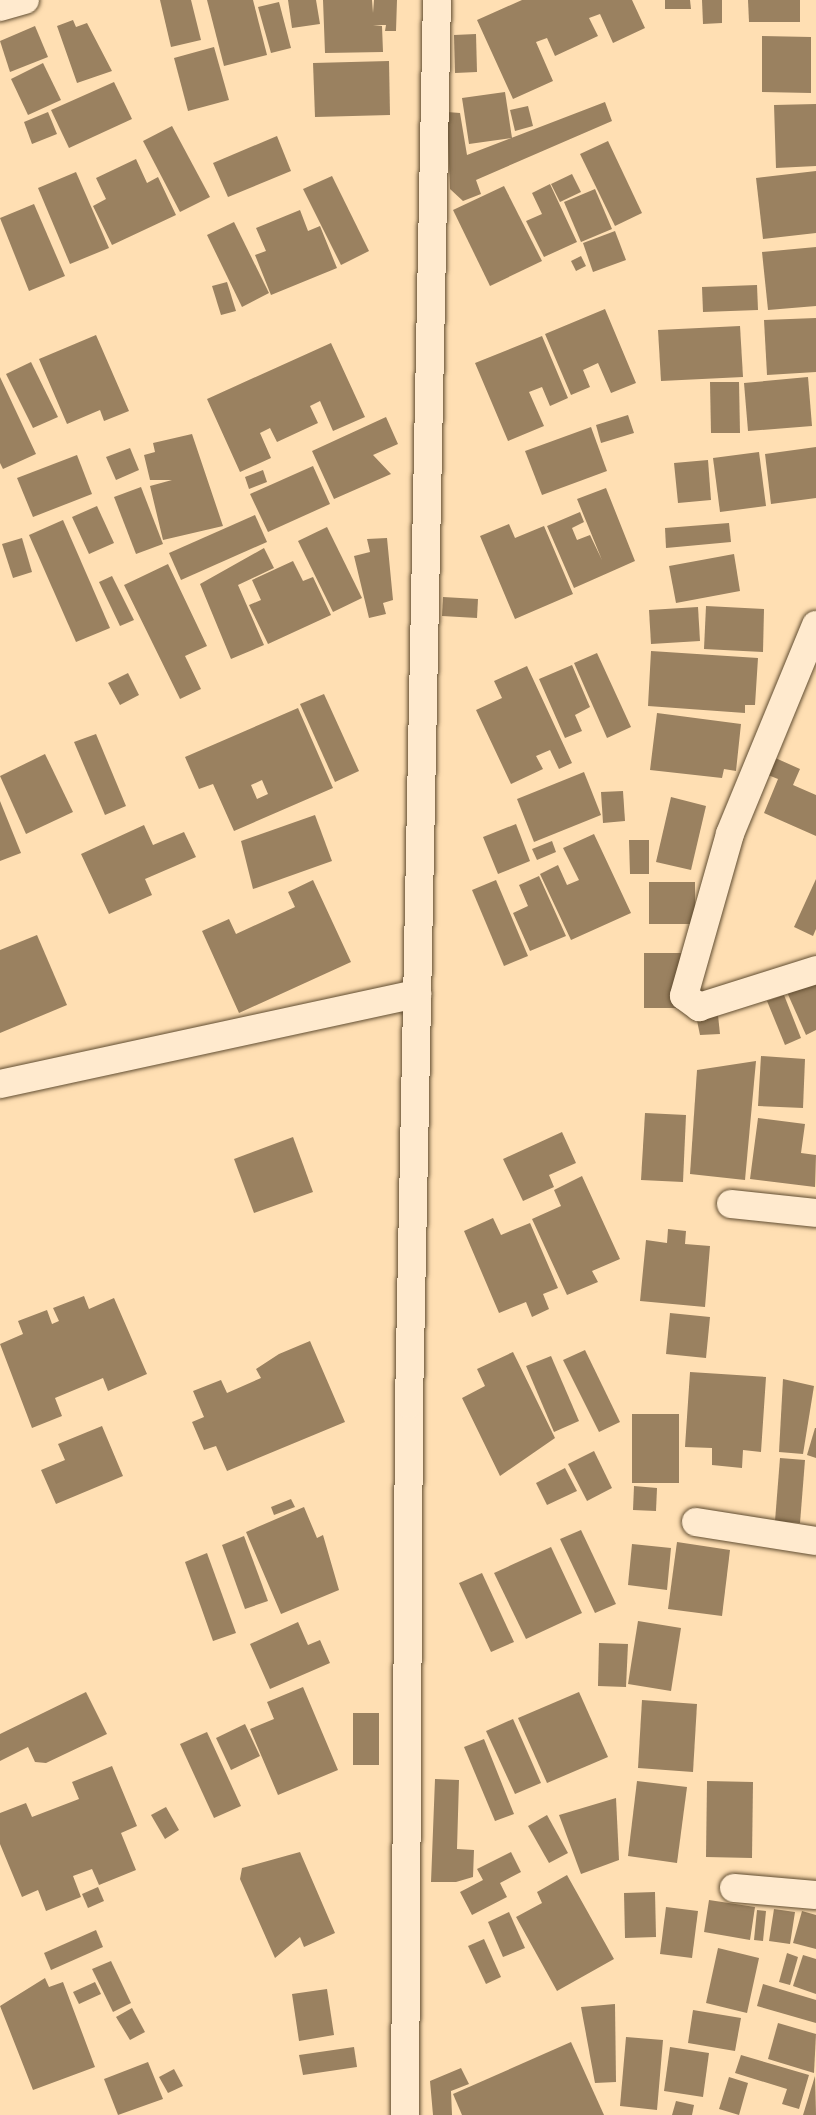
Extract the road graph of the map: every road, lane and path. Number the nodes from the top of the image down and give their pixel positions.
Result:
1 (25, 0) edge
2 (437, 0) edge
3 (0, 7) edge
4 (816, 625) edge
5 (816, 970) edge
6 (417, 994) junction
7 (0, 1084) edge
8 (731, 1204) dead end
9 (816, 1213) edge
10 (696, 1522) dead end
11 (816, 1541) edge
12 (734, 1888) dead end
13 (816, 1895) edge
14 (405, 2115) edge

1 - 3 street
2 - 6 street
4 - 5 street
6 - 7 street
6 - 14 street
8 - 9 street
10 - 11 street
12 - 13 street

